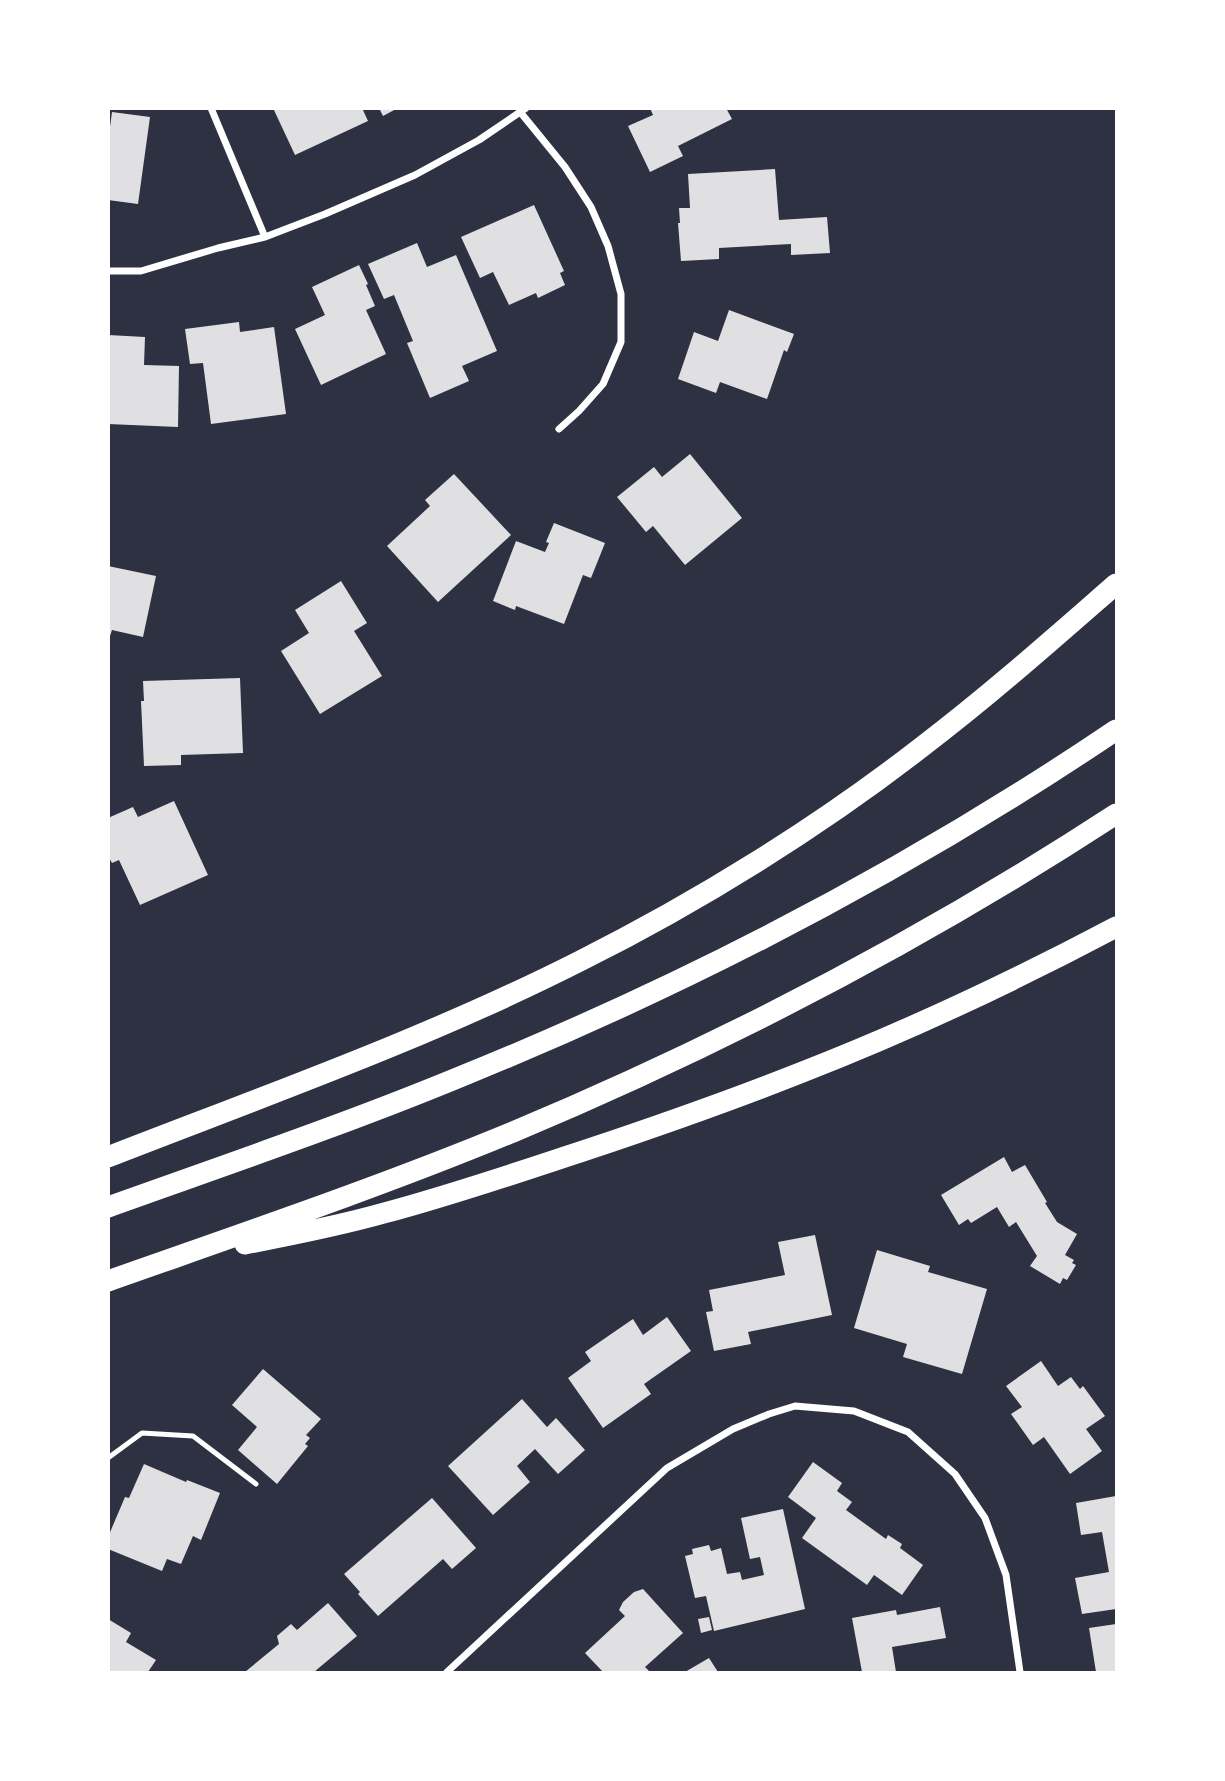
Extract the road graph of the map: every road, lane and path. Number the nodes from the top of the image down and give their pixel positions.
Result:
1 (211, 108) edge
2 (523, 111) edge
3 (265, 237) junction
4 (108, 271) edge
5 (559, 429) dead end
6 (1116, 584) edge
7 (1116, 730) edge
8 (1116, 814) edge
9 (1116, 927) edge
10 (108, 1157) edge
11 (108, 1207) edge
12 (171, 1259) junction
13 (108, 1282) edge
14 (108, 1458) edge
15 (256, 1484) dead end
16 (447, 1672) edge
17 (1020, 1672) edge

1 - 3 street
2 - 3 street
2 - 5 street
3 - 4 street
6 - 10 highway
7 - 11 highway
8 - 12 highway
9 - 12 highway
12 - 13 highway
14 - 15 lane
16 - 17 street

